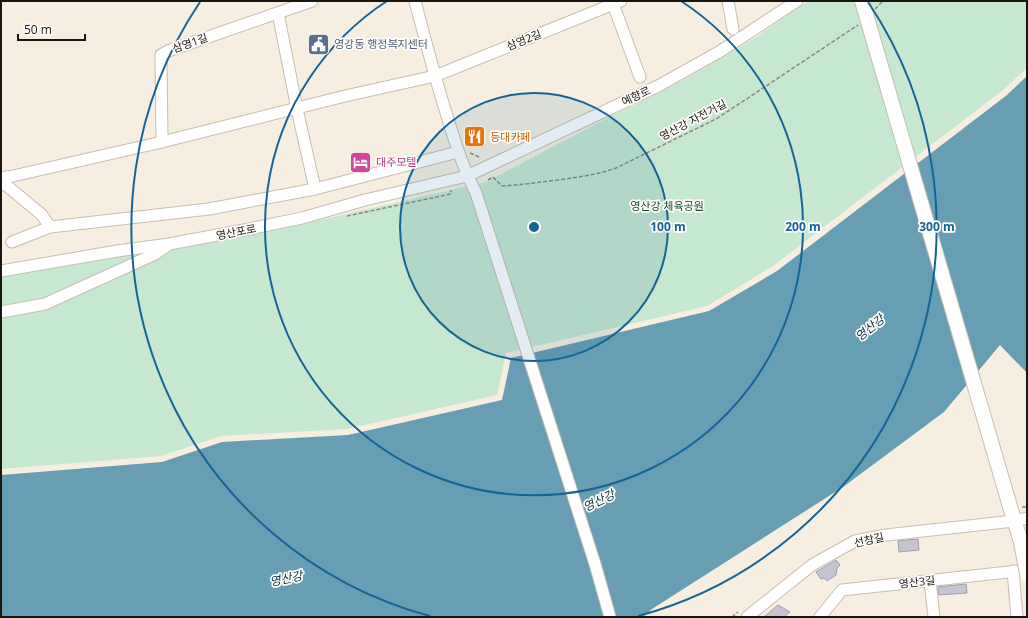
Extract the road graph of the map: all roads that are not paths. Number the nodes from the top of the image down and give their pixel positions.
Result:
1 (312, 1) edge
2 (415, 1) edge
3 (728, 1) edge
4 (797, 1) edge
5 (862, 1) edge
6 (616, 2) edge
7 (278, 13) junction
8 (733, 29) dead end
9 (435, 76) junction
10 (640, 78) dead end
11 (297, 109) junction
12 (162, 142) junction
13 (458, 152) junction
14 (467, 176) junction
15 (1, 178) edge
16 (1, 184) edge
17 (316, 189) junction
18 (50, 228) junction
19 (12, 242) dead end
20 (169, 244) junction
21 (1, 271) edge
22 (1, 312) edge
23 (1019, 522) edge
24 (1027, 570) edge
25 (1013, 571) junction
26 (1027, 574) edge
27 (930, 581) junction
28 (610, 617) edge
29 (746, 617) edge
30 (820, 617) edge
31 (934, 617) edge
32 (1017, 617) edge

1 - 7 street, 삼영1길
2 - 9 street
3 - 8 street
4 - 14 street, 예향로
5 - 23 main road, bridge
6 - 9 street, 삼영2길
6 - 10 street, 삼영2길
7 - 11 street
7 - 12 street, 삼영1길
9 - 11 street
9 - 13 street
11 - 12 street
11 - 17 street
12 - 15 street
13 - 14 street
13 - 17 street
14 - 20 street, 영산포로
14 - 28 street
16 - 18 street
17 - 18 street
18 - 19 street
20 - 21 street, 영산포로
20 - 22 street
23 - 26 main road, bridge
23 - 29 street, 선창길
24 - 25 street, 영산3길
25 - 27 street, 영산3길
25 - 32 street
27 - 30 street, 영산3길
27 - 31 street

